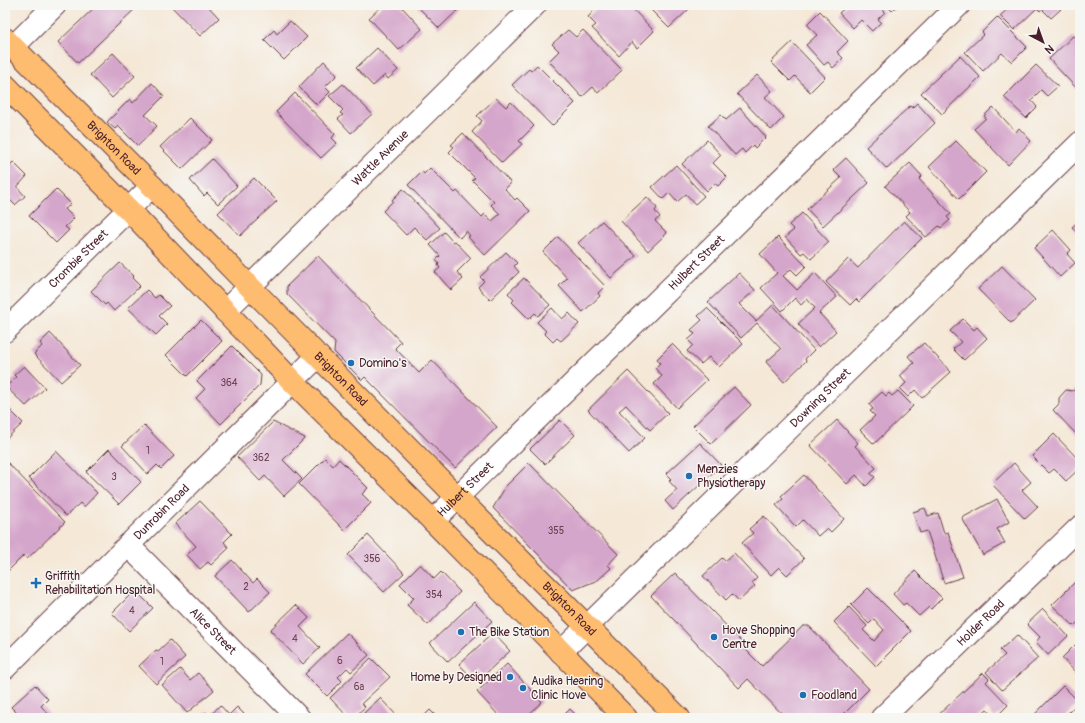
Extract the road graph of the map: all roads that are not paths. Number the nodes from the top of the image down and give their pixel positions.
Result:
1 (55, 5) edge
2 (535, 5) edge
3 (959, 5) edge
4 (9, 42) edge
5 (5, 85) edge
6 (1080, 143) edge
7 (152, 186) junction
8 (129, 210) junction
9 (250, 287) junction
10 (225, 311) junction
11 (5, 331) edge
12 (318, 356) junction
13 (292, 381) junction
14 (458, 498) junction
15 (433, 521) junction
16 (1080, 527) edge
17 (128, 545) junction
18 (588, 627) junction
19 (561, 652) junction
20 (5, 668) edge
21 (299, 718) edge
22 (626, 718) edge
23 (679, 718) edge
24 (882, 718) edge

1 - 4 street
2 - 9 street, Wattle Avenue
3 - 14 street, Hulbert Street
4 - 7 main road, Brighton Road
5 - 8 main road
6 - 18 street, Downing Street
7 - 8 street, Crombie Street
7 - 9 main road, Brighton Road
8 - 10 main road
8 - 11 street, Crombie Street
9 - 10 street, Wattle Avenue
9 - 12 main road, Brighton Road
10 - 13 main road
12 - 13 street, Dunrobin Road
12 - 14 main road, Brighton Road
13 - 15 main road
13 - 17 street, Dunrobin Road
14 - 15 street, Hulbert Street
14 - 18 main road, Brighton Road
15 - 19 main road
16 - 24 street, Holder Road
17 - 20 street, Dunrobin Road
17 - 21 street, Alice Street
18 - 19 street, Downing Street
18 - 23 main road, Brighton Road
19 - 22 main road

